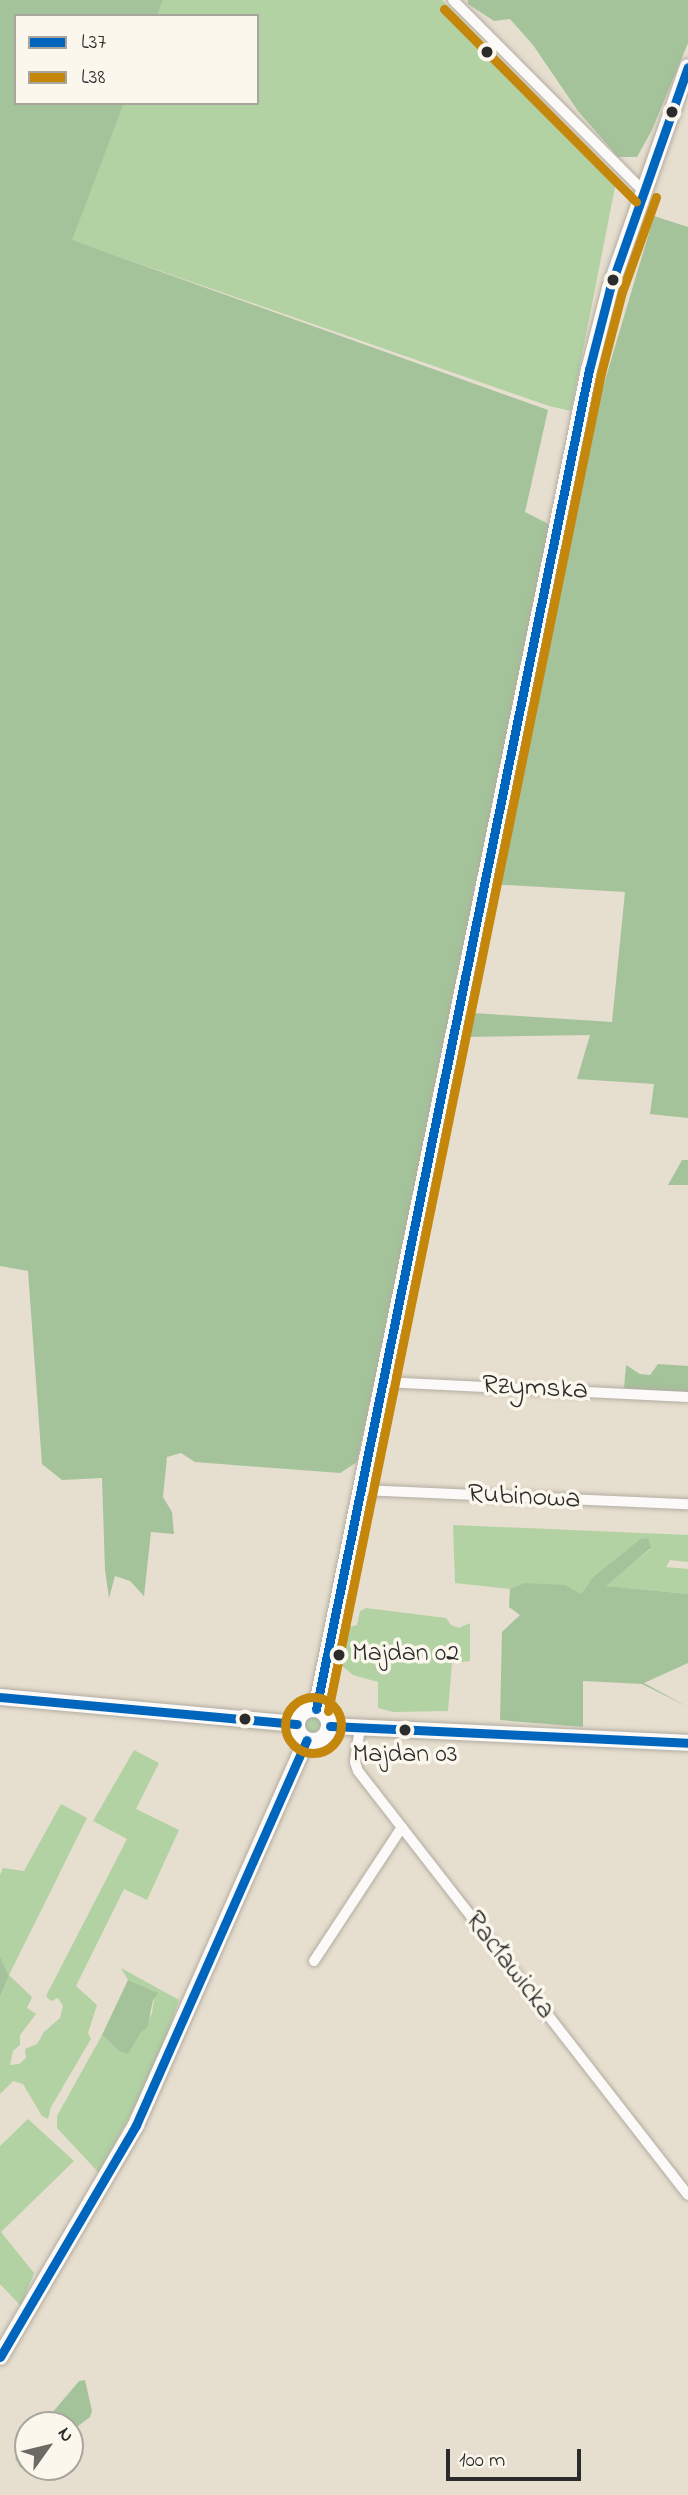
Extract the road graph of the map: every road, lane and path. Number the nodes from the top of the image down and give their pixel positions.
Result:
1 (457, 1) edge
2 (688, 67) edge
3 (645, 193) junction
4 (383, 1382) junction
5 (688, 1397) edge
6 (361, 1490) junction
7 (688, 1504) edge
8 (0, 1698) edge
9 (316, 1709) junction
10 (297, 1724) junction
11 (330, 1726) junction
12 (360, 1727) junction
13 (307, 1740) junction
14 (688, 1743) edge
15 (402, 1827) junction
16 (314, 1961) dead end
17 (688, 2195) edge
18 (0, 2357) edge

1 - 3 street
2 - 3 street
3 - 4 street
4 - 5 street, Rzymska
4 - 6 street
6 - 7 street, Rubinowa
6 - 9 street
8 - 10 street
9 - 10 street
9 - 11 street
10 - 13 street
11 - 12 street
11 - 13 street
12 - 14 street
12 - 15 street, Racławicka
13 - 18 street
15 - 16 street
15 - 17 street, Racławicka

